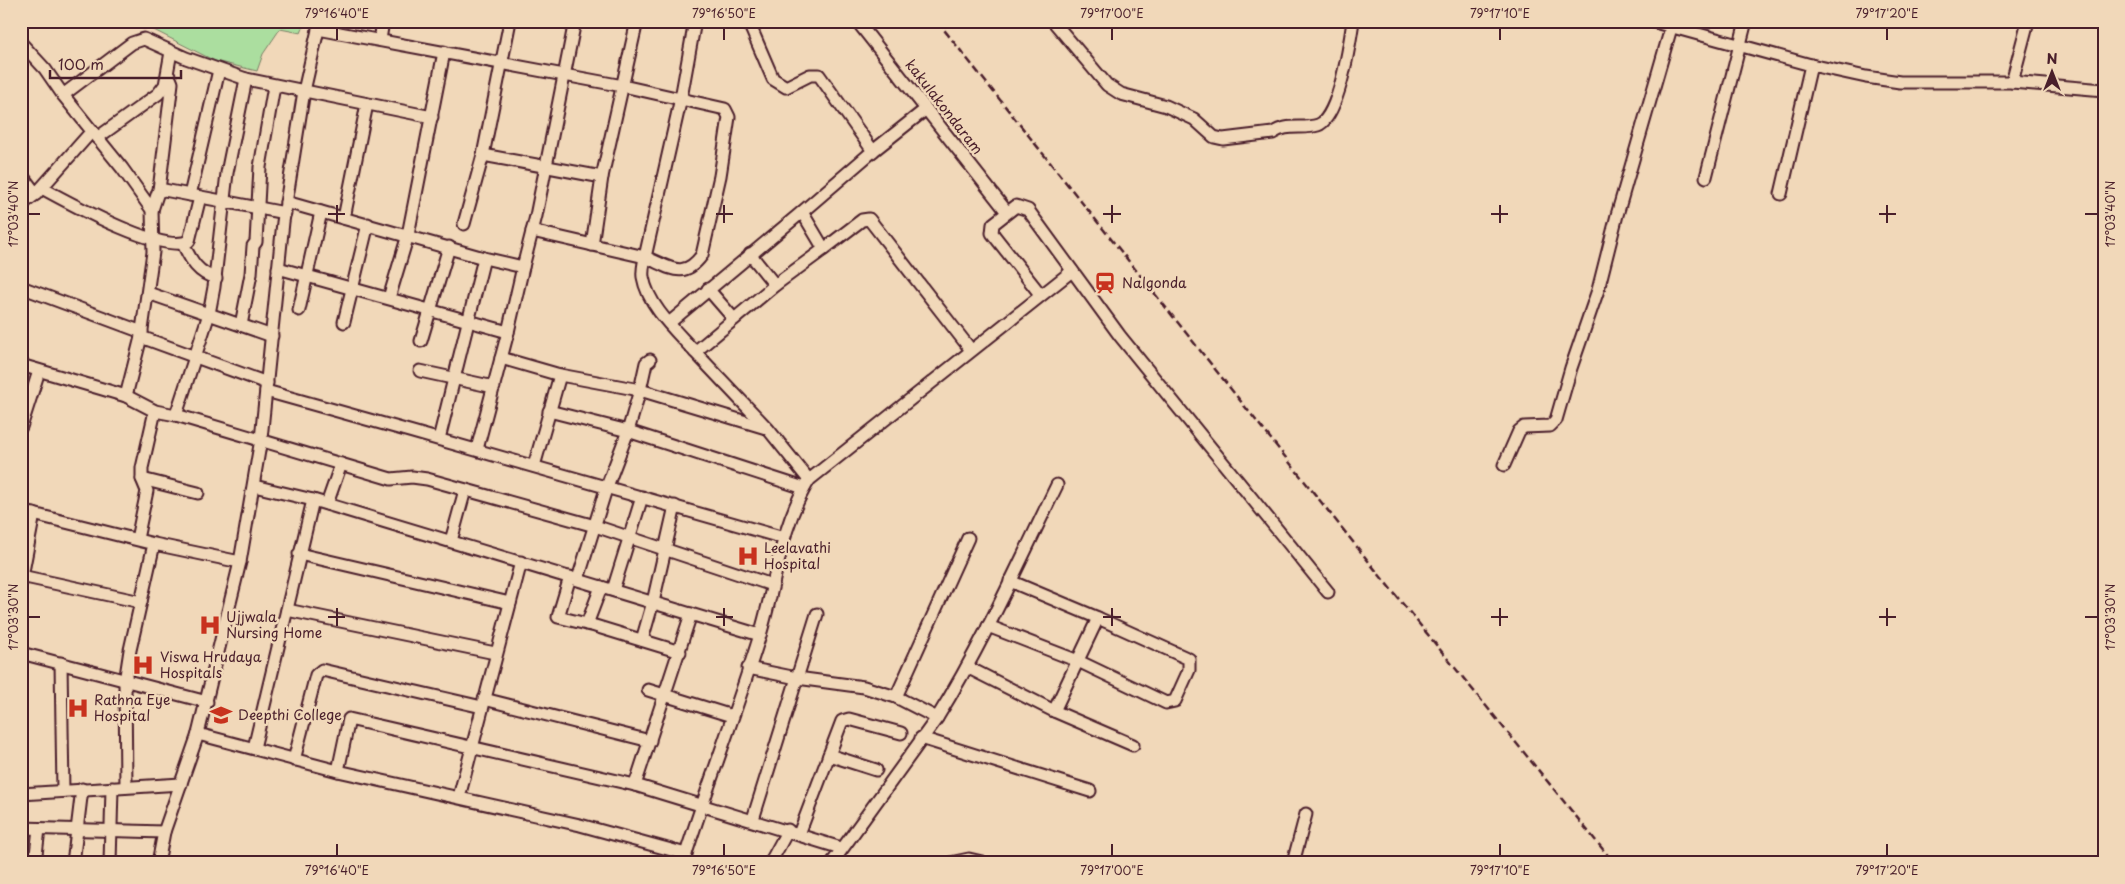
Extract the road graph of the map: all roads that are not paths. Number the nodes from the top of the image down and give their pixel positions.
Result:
1 (383, 21) edge
2 (510, 21) edge
3 (575, 21) edge
4 (637, 21) edge
5 (695, 21) edge
6 (748, 21) edge
7 (857, 21) edge
8 (1054, 21) edge
9 (1353, 21) edge
10 (1651, 21) edge
11 (1746, 21) edge
12 (2028, 21) edge
13 (1672, 24) edge
14 (319, 25) edge
15 (380, 40) junction
16 (21, 43) edge
17 (1739, 45) junction
18 (171, 52) junction
19 (444, 52) junction
20 (503, 64) junction
21 (1811, 65) junction
22 (219, 70) junction
23 (564, 74) junction
24 (168, 75) junction
25 (246, 79) junction
26 (2012, 82) junction
27 (274, 86) junction
28 (623, 86) junction
29 (2104, 90) edge
30 (304, 91) junction
31 (63, 95) junction
32 (680, 98) junction
33 (366, 104) junction
34 (926, 109) junction
35 (432, 116) junction
36 (95, 135) junction
37 (873, 152) junction
38 (483, 155) junction
39 (545, 167) junction
40 (21, 174) edge
41 (602, 177) junction
42 (1706, 177) dead end
43 (160, 190) junction
44 (39, 191) junction
45 (1781, 194) dead end
46 (195, 196) junction
47 (222, 202) junction
48 (21, 205) edge
49 (286, 208) junction
50 (258, 209) junction
51 (152, 210) junction
52 (321, 212) junction
53 (802, 212) junction
54 (1007, 212) junction
55 (344, 218) junction
56 (368, 224) junction
57 (464, 224) dead end
58 (532, 231) junction
59 (408, 235) junction
60 (153, 240) junction
61 (183, 244) junction
62 (592, 245) junction
63 (449, 247) junction
64 (824, 249) junction
65 (750, 254) junction
66 (645, 257) junction
67 (484, 258) junction
68 (523, 266) junction
69 (278, 268) junction
70 (1072, 271) junction
71 (306, 276) junction
72 (216, 278) junction
73 (776, 285) junction
74 (21, 287) edge
75 (353, 288) junction
76 (708, 289) junction
77 (148, 293) junction
78 (1040, 294) junction
79 (389, 298) junction
80 (299, 310) dead end
81 (430, 310) junction
82 (209, 314) junction
83 (734, 319) junction
84 (468, 320) junction
85 (344, 322) dead end
86 (669, 323) junction
87 (241, 325) junction
88 (508, 332) junction
89 (141, 334) junction
90 (272, 336) junction
91 (421, 340) dead end
92 (971, 350) junction
93 (695, 352) junction
94 (195, 358) junction
95 (501, 358) junction
96 (650, 360) dead end
97 (21, 365) edge
98 (39, 371) junction
99 (420, 371) dead end
100 (560, 375) junction
101 (456, 377) junction
102 (266, 387) junction
103 (494, 387) junction
104 (640, 390) junction
105 (126, 396) junction
106 (155, 411) junction
107 (549, 411) junction
108 (176, 414) junction
109 (21, 427) edge
110 (768, 429) junction
111 (628, 431) junction
112 (438, 439) junction
113 (261, 440) junction
114 (478, 449) junction
115 (341, 464) junction
116 (1504, 465) dead end
117 (534, 466) junction
118 (142, 479) junction
119 (807, 484) junction
120 (1057, 485) dead end
121 (254, 486) junction
122 (606, 488) junction
123 (464, 490) junction
124 (198, 493) dead end
125 (642, 497) junction
126 (313, 500) junction
127 (327, 504) junction
128 (675, 506) junction
129 (21, 510) edge
130 (34, 514) junction
131 (595, 526) junction
132 (630, 537) junction
133 (784, 538) junction
134 (968, 538) dead end
135 (137, 540) junction
136 (451, 541) junction
137 (154, 544) junction
138 (664, 550) junction
139 (299, 554) junction
140 (240, 562) junction
141 (521, 562) junction
142 (22, 578) edge
143 (574, 578) junction
144 (1010, 581) junction
145 (772, 585) junction
146 (601, 587) junction
147 (613, 590) junction
148 (1328, 592) dead end
149 (141, 602) junction
150 (653, 602) junction
151 (510, 603) junction
152 (287, 610) junction
153 (691, 614) junction
154 (817, 614) dead end
155 (1098, 618) junction
156 (587, 624) junction
157 (988, 626) junction
158 (760, 635) junction
159 (642, 640) junction
160 (680, 652) junction
161 (21, 653) edge
162 (495, 653) junction
163 (1078, 662) junction
164 (61, 663) junction
165 (967, 666) junction
166 (748, 668) junction
167 (797, 678) junction
168 (125, 682) junction
169 (648, 690) dead end
170 (666, 696) junction
171 (896, 697) junction
172 (207, 702) junction
173 (483, 703) junction
174 (1054, 711) junction
175 (732, 716) junction
176 (937, 718) junction
177 (901, 733) dead end
178 (198, 734) junction
179 (921, 738) junction
180 (650, 741) junction
181 (472, 746) junction
182 (1133, 746) dead end
183 (254, 748) junction
184 (829, 755) junction
185 (294, 760) junction
186 (876, 770) dead end
187 (338, 771) junction
188 (181, 784) junction
189 (635, 785) junction
190 (126, 787) junction
191 (112, 788) junction
192 (82, 789) junction
193 (63, 791) junction
194 (1090, 791) dead end
195 (21, 794) edge
196 (459, 797) junction
197 (702, 804) junction
198 (1306, 814) dead end
199 (753, 819) junction
200 (21, 828) edge
201 (39, 829) junction
202 (78, 830) junction
203 (112, 830) junction
204 (164, 832) junction
205 (794, 832) junction
206 (841, 848) junction
207 (684, 858) edge
208 (982, 862) edge
209 (35, 863) edge
210 (73, 863) edge
211 (110, 863) edge
212 (158, 863) edge
213 (770, 863) edge
214 (832, 863) edge
215 (950, 863) edge
216 (1293, 863) edge

1 - 15 street
2 - 20 street
3 - 23 street
4 - 28 street
5 - 32 street
6 - 37 street
7 - 34 street, kakulakondaram
8 - 9 street
10 - 13 street
11 - 17 street
12 - 26 street
13 - 17 street
13 - 116 street
14 - 15 street
14 - 30 street
15 - 19 street
16 - 31 street
17 - 21 street
17 - 42 street
18 - 22 street
18 - 24 street
18 - 31 street
19 - 20 street
19 - 35 street
20 - 23 street
20 - 38 street
21 - 26 street
21 - 45 street
22 - 25 street
22 - 46 street
23 - 28 street
23 - 39 street
24 - 36 street
24 - 43 street
25 - 27 street
25 - 47 street
26 - 29 street
27 - 30 street
27 - 50 street
28 - 32 street
28 - 41 street
30 - 33 street
30 - 49 street
31 - 36 street
32 - 66 street
32 - 66 street
33 - 35 street
33 - 55 street
34 - 37 street
34 - 54 street, kakulakondaram
35 - 59 street
36 - 44 street
36 - 51 street
37 - 53 street
38 - 39 street
38 - 57 street
39 - 41 street
39 - 58 street
40 - 44 street
41 - 62 street
43 - 46 street
43 - 51 street
44 - 48 street
44 - 60 street
46 - 47 street
46 - 61 street
47 - 50 street
47 - 72 street
49 - 50 street
49 - 52 street
49 - 69 street
50 - 87 street
51 - 60 street
52 - 55 street
52 - 71 street
53 - 64 street
53 - 65 street
54 - 70 street
54 - 78 street
55 - 56 street
56 - 59 street
56 - 75 street
58 - 62 street
58 - 68 street
59 - 63 street
59 - 79 street
60 - 61 street
60 - 77 street
61 - 72 street
62 - 66 street
63 - 67 street
63 - 81 street
64 - 73 street
64 - 92 street
65 - 73 street
65 - 76 street
66 - 86 street
67 - 68 street
67 - 84 street
68 - 88 street
69 - 71 street
69 - 90 street
70 - 78 street
70 - 148 street
71 - 75 street
71 - 80 street
72 - 82 street
73 - 83 street
74 - 89 street
75 - 79 street
75 - 85 street
76 - 83 street
76 - 86 street
77 - 82 street
77 - 89 street
78 - 92 street
79 - 81 street
81 - 84 street
81 - 91 street
82 - 87 street
82 - 94 street
83 - 93 street
84 - 88 street
84 - 101 street
86 - 93 street
87 - 90 street
88 - 95 street
89 - 94 street
89 - 105 street
90 - 102 street
92 - 119 street
93 - 110 street
94 - 102 street
94 - 108 street
95 - 100 street
95 - 103 street
96 - 104 street
97 - 98 street
98 - 105 street
98 - 109 street
99 - 101 street
100 - 104 street
100 - 107 street
101 - 103 street
101 - 112 street
102 - 112 street
102 - 113 street
103 - 114 street
104 - 110 street
104 - 111 street
105 - 106 street
106 - 108 street
106 - 118 street
107 - 111 street
107 - 117 street
108 - 113 street
110 - 119 street
111 - 119 street
111 - 122 street
112 - 114 street
113 - 115 street
113 - 121 street
114 - 117 street
115 - 123 street
115 - 127 street
117 - 122 street
118 - 124 street
118 - 135 street
119 - 133 street
120 - 144 street
121 - 126 street
121 - 140 street
122 - 125 street
122 - 131 street
123 - 131 street
123 - 136 street
125 - 128 street
125 - 132 street
126 - 127 street
126 - 139 street
127 - 136 street
128 - 133 street
128 - 138 street
129 - 130 street
130 - 135 street
130 - 142 street
131 - 132 street
131 - 143 street
132 - 138 street
132 - 147 street
133 - 145 street
134 - 171 street
135 - 137 street
136 - 141 street
137 - 140 street
137 - 149 street
138 - 145 street
138 - 150 street
139 - 151 street
139 - 152 street
140 - 172 street
141 - 143 street
141 - 151 street
142 - 149 street
143 - 146 street
143 - 156 street
144 - 155 street
144 - 157 street
145 - 158 street
146 - 147 street
146 - 156 street
147 - 150 street
149 - 168 street
150 - 153 street
150 - 159 street
151 - 162 street
152 - 162 street
152 - 183 street
153 - 158 street
153 - 160 street
154 - 167 street
155 - 163 street
155 - 163 street
156 - 159 street
157 - 163 street
157 - 165 street
158 - 166 street
159 - 160 street
160 - 170 street
161 - 164 street
162 - 173 street
163 - 174 street
164 - 168 street
164 - 193 street
165 - 174 street
165 - 176 street
166 - 167 street
166 - 175 street
167 - 171 street
167 - 199 street
168 - 172 street
168 - 190 street
169 - 170 street
170 - 175 street
170 - 180 street
171 - 176 street
172 - 178 street
173 - 180 street
173 - 181 street
173 - 185 street
174 - 182 street
175 - 197 street
176 - 179 street
177 - 184 street
178 - 183 street
178 - 188 street
179 - 194 street
179 - 206 street
180 - 189 street
181 - 187 street
181 - 189 street
181 - 196 street
183 - 185 street
184 - 186 street
184 - 205 street
185 - 187 street
187 - 196 street
188 - 190 street
188 - 204 street
189 - 197 street
190 - 191 street
191 - 192 street
191 - 203 street
192 - 193 street
192 - 202 street
193 - 195 street
196 - 207 street
197 - 199 street
197 - 207 street
198 - 216 street
199 - 205 street
200 - 201 street
201 - 202 street
201 - 209 street
202 - 203 street
202 - 210 street
203 - 204 street
203 - 211 street
204 - 212 street
205 - 206 street
205 - 213 street
206 - 214 street
208 - 215 street

